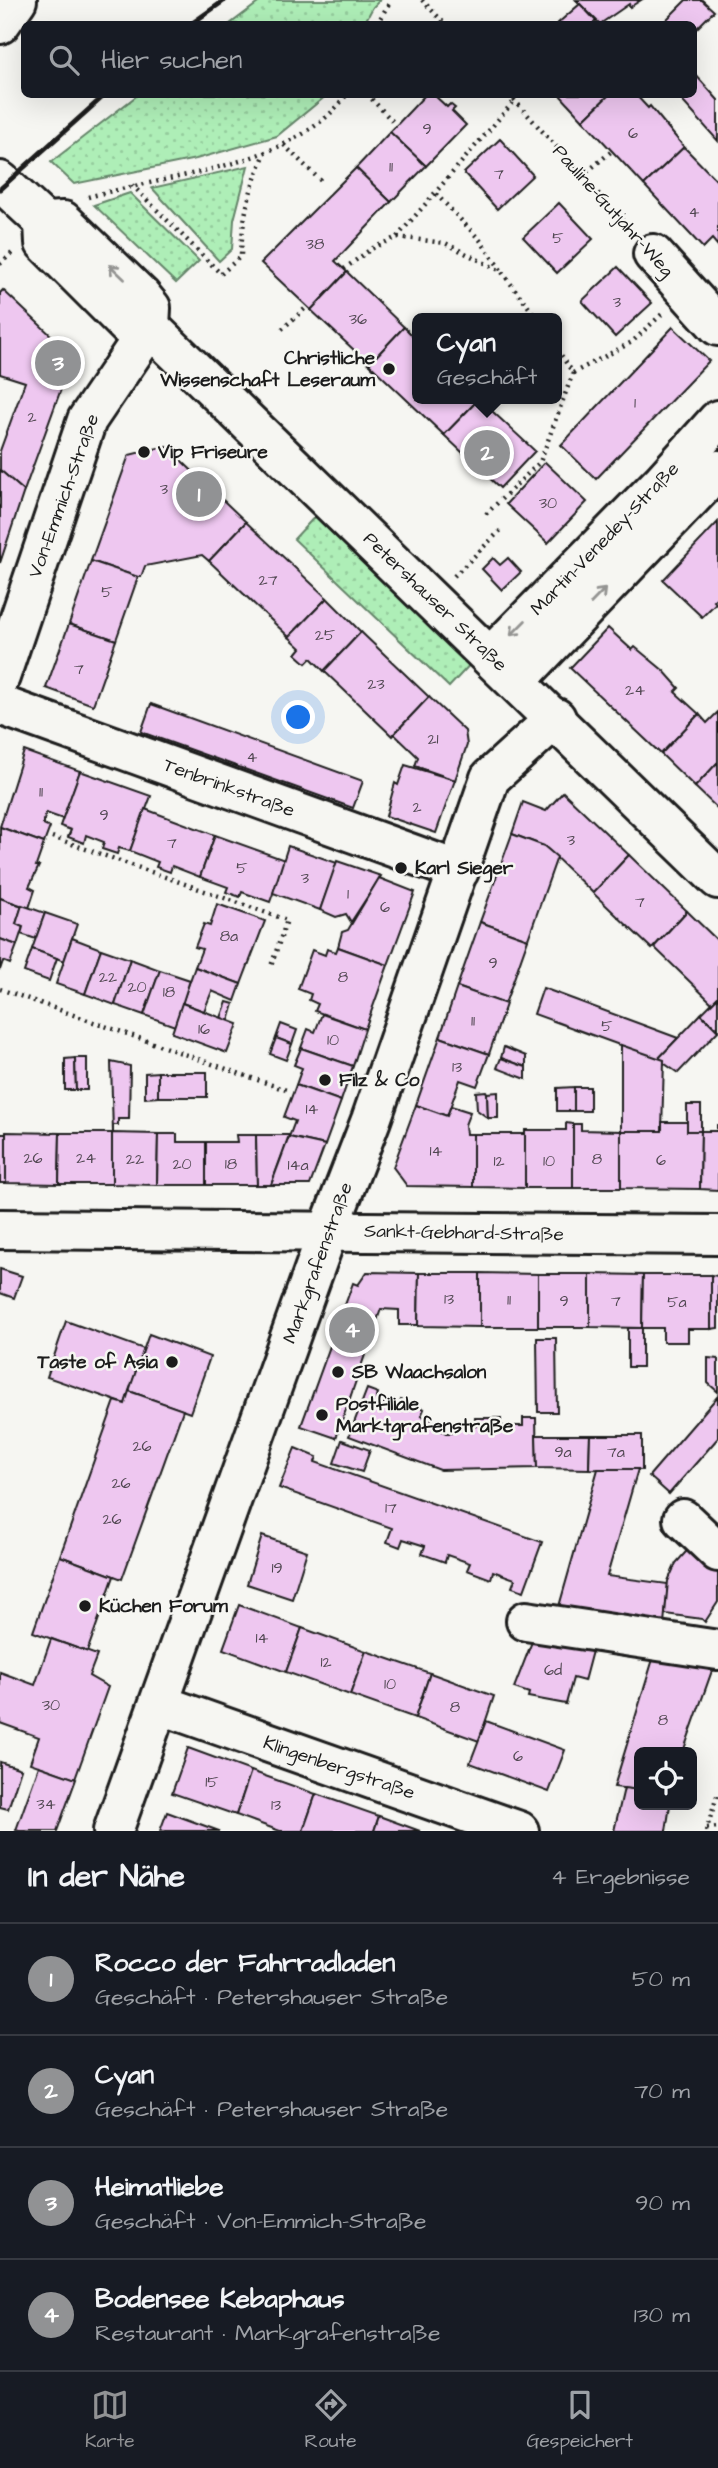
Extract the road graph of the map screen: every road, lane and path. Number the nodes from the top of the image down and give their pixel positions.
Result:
1 (17, 0) edge
2 (391, 0) edge
3 (422, 0) edge
4 (379, 21) edge
5 (442, 21) edge
6 (0, 24) edge
7 (345, 98) edge
8 (371, 98) edge
9 (515, 100) joint
10 (396, 125) dead end
11 (284, 145) junction
12 (612, 151) dead end
13 (264, 155) junction
14 (582, 176) junction
15 (0, 181) edge
16 (323, 184) dead end
17 (132, 185) junction
18 (436, 194) junction
19 (44, 222) junction
20 (397, 237) junction
21 (653, 254) joint
22 (344, 269) dead end
23 (501, 271) junction
24 (686, 292) junction
25 (308, 306) dead end
26 (533, 313) edge
27 (718, 326) edge
28 (150, 327) junction
29 (282, 329) dead end
30 (562, 356) edge
31 (573, 373) junction
32 (562, 403) edge
33 (562, 404) edge
34 (718, 420) edge
35 (718, 470) edge
36 (486, 514) dead end
37 (502, 529) dead end
38 (431, 599) junction
39 (504, 668) junction
40 (0, 677) edge
41 (0, 705) edge
42 (556, 719) junction
43 (52, 837) dead end
44 (459, 871) junction
45 (718, 878) edge
46 (270, 969) dead end
47 (0, 989) edge
48 (286, 1090) dead end
49 (0, 1229) edge
50 (328, 1231) junction
51 (718, 1236) edge
52 (683, 1519) dead end
53 (718, 1552) edge
54 (526, 1621) dead end
55 (718, 1650) edge
56 (159, 1704) junction
57 (718, 1793) edge
58 (467, 1822) edge
59 (718, 1828) edge
60 (706, 1830) edge
61 (113, 1831) edge
62 (519, 1831) edge

1 - 6 street
2 - 4 path
3 - 5 path
7 - 11 path
8 - 10 path
9 - 14 path, Pauline-Gutjahr-Weg
9 - 18 path
11 - 13 path
11 - 16 path
12 - 14 path
13 - 17 path
13 - 17 path
14 - 21 path, Pauline-Gutjahr-Weg
15 - 19 street, Petershauser Straße
17 - 19 path
18 - 20 path
18 - 23 path
19 - 28 street, Petershauser Straße
20 - 22 path
20 - 23 path
21 - 24 street, Pauline-Gutjahr-Weg
23 - 26 path
24 - 27 street, Pauline-Gutjahr-Weg
24 - 31 path
25 - 29 path
28 - 38 street, Petershauser Straße
28 - 40 street, Von-Emmich-Straße
30 - 31 path
31 - 32 path
33 - 36 path
34 -> 39 street, Martin-Venedey-Straße
39 -> 35 street, Martin-Venedey-Straße
37 - 38 path
38 - 39 street, Petershauser Straße
39 - 42 street, Petershauser Straße
41 - 44 street, Tenbrinkstraße
42 - 44 street, Markgrafenstraße
42 - 45 street, Petershauser Straße
43 - 46 path
44 - 50 street, Markgrafenstraße
47 - 48 path
49 - 50 street, Sankt-Gebhard-Straße
50 - 51 street, Sankt-Gebhard-Straße
50 - 56 street, Markgrafenstraße
52 - 53 street
54 - 55 street
56 - 58 street, Klingenbergstraße
56 - 61 street, Markgrafenstraße
57 - 60 path
58 - 62 street, Klingenbergstraße
59 - 60 path

